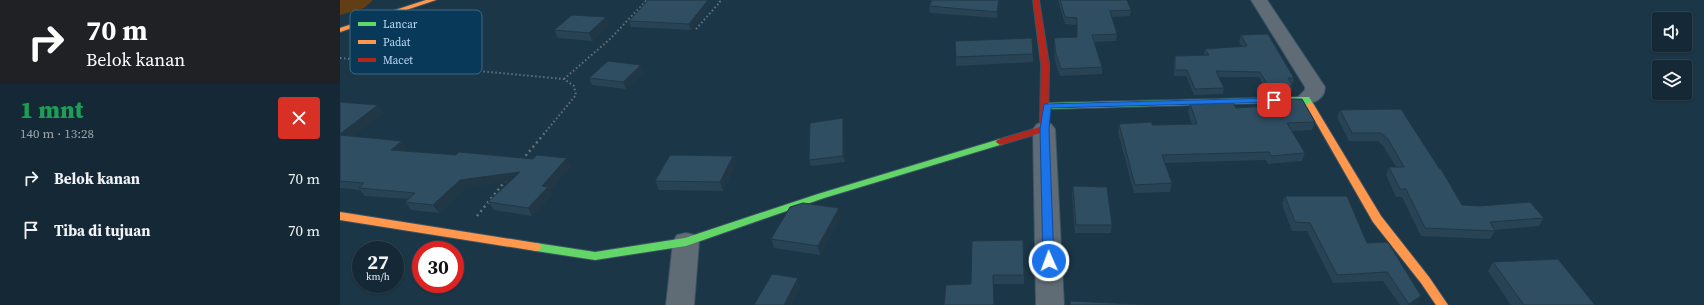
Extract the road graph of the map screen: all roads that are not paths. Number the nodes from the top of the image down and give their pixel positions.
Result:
1 (433, 0) edge
2 (1036, 0) edge
3 (1259, 0) edge
4 (402, 10) edge
5 (350, 27) edge
6 (340, 30) edge
7 (1306, 99) junction
8 (1046, 106) junction
9 (1044, 129) junction
10 (340, 216) edge
11 (686, 242) junction
12 (680, 305) edge
13 (1050, 305) edge
14 (1442, 305) edge

1 - 4 street
2 - 8 street
3 - 7 street
5 - 6 street
7 - 8 street
7 - 14 street
8 - 9 street
9 - 11 street
9 - 13 street
10 - 11 street
11 - 12 street

